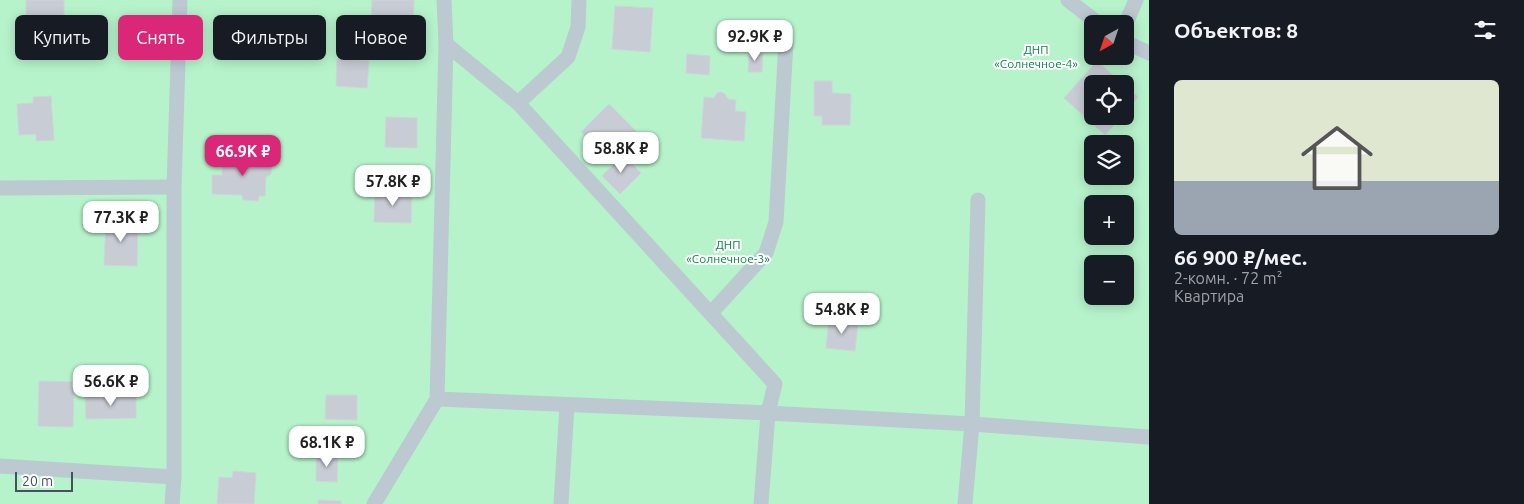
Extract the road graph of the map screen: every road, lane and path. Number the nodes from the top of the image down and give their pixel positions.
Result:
1 (180, 0) edge
2 (444, 0) edge
3 (579, 0) edge
4 (1068, 0) edge
5 (1136, 0) edge
6 (1087, 15) edge
7 (1129, 15) edge
8 (786, 41) dead end
9 (446, 44) junction
10 (1134, 46) edge
11 (1149, 53) edge
12 (518, 103) junction
13 (174, 187) junction
14 (0, 188) edge
15 (978, 200) dead end
16 (711, 313) junction
17 (437, 399) junction
18 (567, 405) junction
19 (768, 413) junction
20 (972, 424) junction
21 (1149, 437) edge
22 (0, 466) edge
23 (174, 477) junction
24 (172, 504) edge
25 (374, 504) edge
26 (561, 504) edge
27 (761, 504) edge
28 (966, 504) edge

1 - 13 street
2 - 9 street
3 - 12 street
4 - 6 street
5 - 7 street
8 - 16 street
9 - 12 street
9 - 17 street
10 - 11 street
12 - 16 street
13 - 14 street
13 - 23 street
15 - 20 street
16 - 19 street
17 - 18 street
17 - 25 street
18 - 19 street
18 - 26 street
19 - 20 street
19 - 27 street
20 - 21 street
20 - 28 street
22 - 23 street
23 - 24 street

